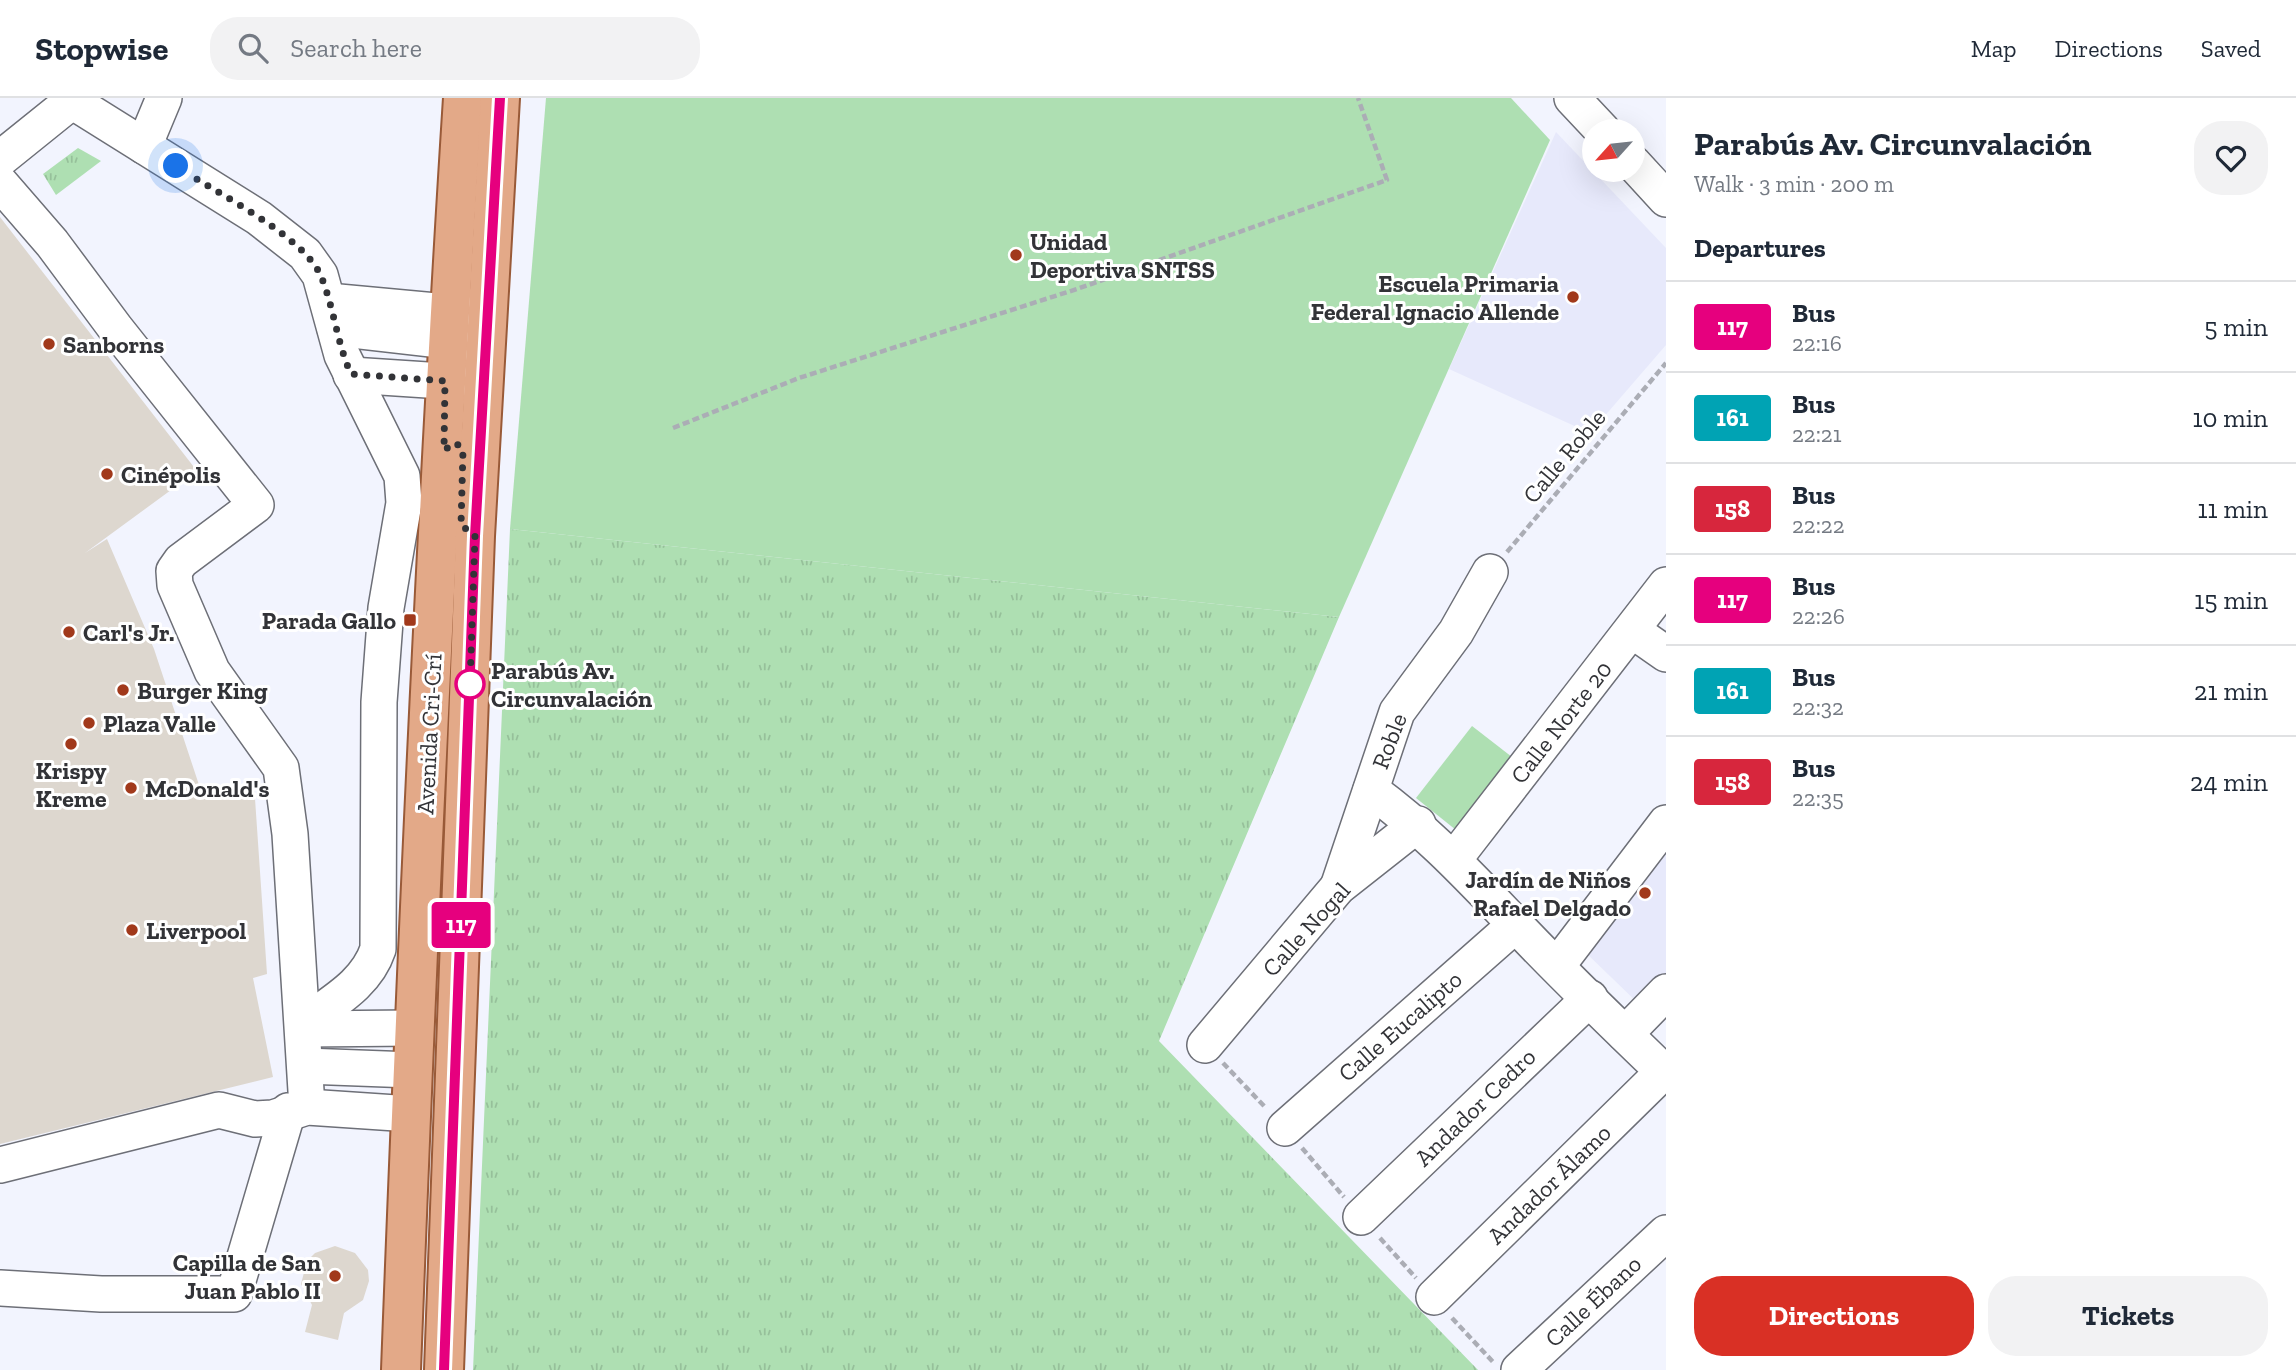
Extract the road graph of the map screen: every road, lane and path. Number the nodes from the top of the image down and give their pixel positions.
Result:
1 (164, 98) edge
2 (463, 98) edge
3 (500, 98) edge
4 (1358, 98) edge
5 (1572, 98) edge
6 (69, 99) edge
7 (1592, 119) edge
8 (144, 146) junction
9 (0, 159) edge
10 (1645, 176) edge
11 (0, 183) edge
12 (1666, 199) edge
13 (486, 330) junction
14 (339, 340) junction
15 (447, 349) junction
16 (1666, 363) edge
17 (483, 383) junction
18 (673, 428) dead end
19 (444, 450) junction
20 (475, 536) junction
21 (1490, 572) joint
22 (1666, 585) edge
23 (1633, 631) junction
24 (1666, 654) edge
25 (1371, 790) junction
26 (1666, 823) edge
27 (1418, 824) junction
28 (1455, 858) junction
29 (1338, 887) junction
30 (1515, 925) junction
31 (1557, 966) junction
32 (1666, 992) edge
33 (1590, 998) junction
34 (1625, 1034) junction
35 (1205, 1045) dead end
36 (302, 1067) junction
37 (412, 1071) junction
38 (1665, 1073) edge
39 (1285, 1128) dead end
40 (0, 1165) edge
41 (1361, 1217) dead end
42 (1666, 1233) edge
43 (0, 1287) edge
44 (1434, 1297) dead end
45 (401, 1370) edge
46 (444, 1370) edge
47 (1519, 1370) edge

1 - 8 street
2 - 15 main road, Avenida Cri-Crí
3 - 13 main road, Avenida Cri-Crí
4 - 18 path
5 - 7 street
6 - 8 street
6 - 9 street
8 - 14 street
10 - 12 street
11 - 36 street
13 - 15 street
13 - 17 main road, Avenida Cri-Crí
14 - 15 street
14 - 15 street
14 - 36 street
15 - 17 street
15 - 19 main road, Avenida Cri-Crí
16 - 21 path, Calle Roble
17 - 20 main road, Avenida Cri-Crí
19 - 20 main road
19 - 37 main road, Avenida Cri-Crí
20 - 46 main road, Avenida Cri-Crí
21 - 25 street, Roble
22 - 23 street, Calle Norte 20
23 - 24 street
23 - 28 street, Calle Norte 20
25 - 27 street
25 - 29 street, Roble
26 - 31 street
27 - 28 street
27 - 29 street, Calle Nogal
28 - 30 street
29 - 35 street, Calle Nogal
30 - 31 street
30 - 39 street, Calle Eucalipto
31 - 33 street
32 - 34 street
33 - 34 street
33 - 41 street, Andador Cedro
34 - 38 street
36 - 37 street
36 - 37 street
36 - 40 street
36 - 43 street
37 - 45 main road, Avenida Cri-Crí
38 - 44 street, Andador Álamo
42 - 47 street, Calle Ébano

